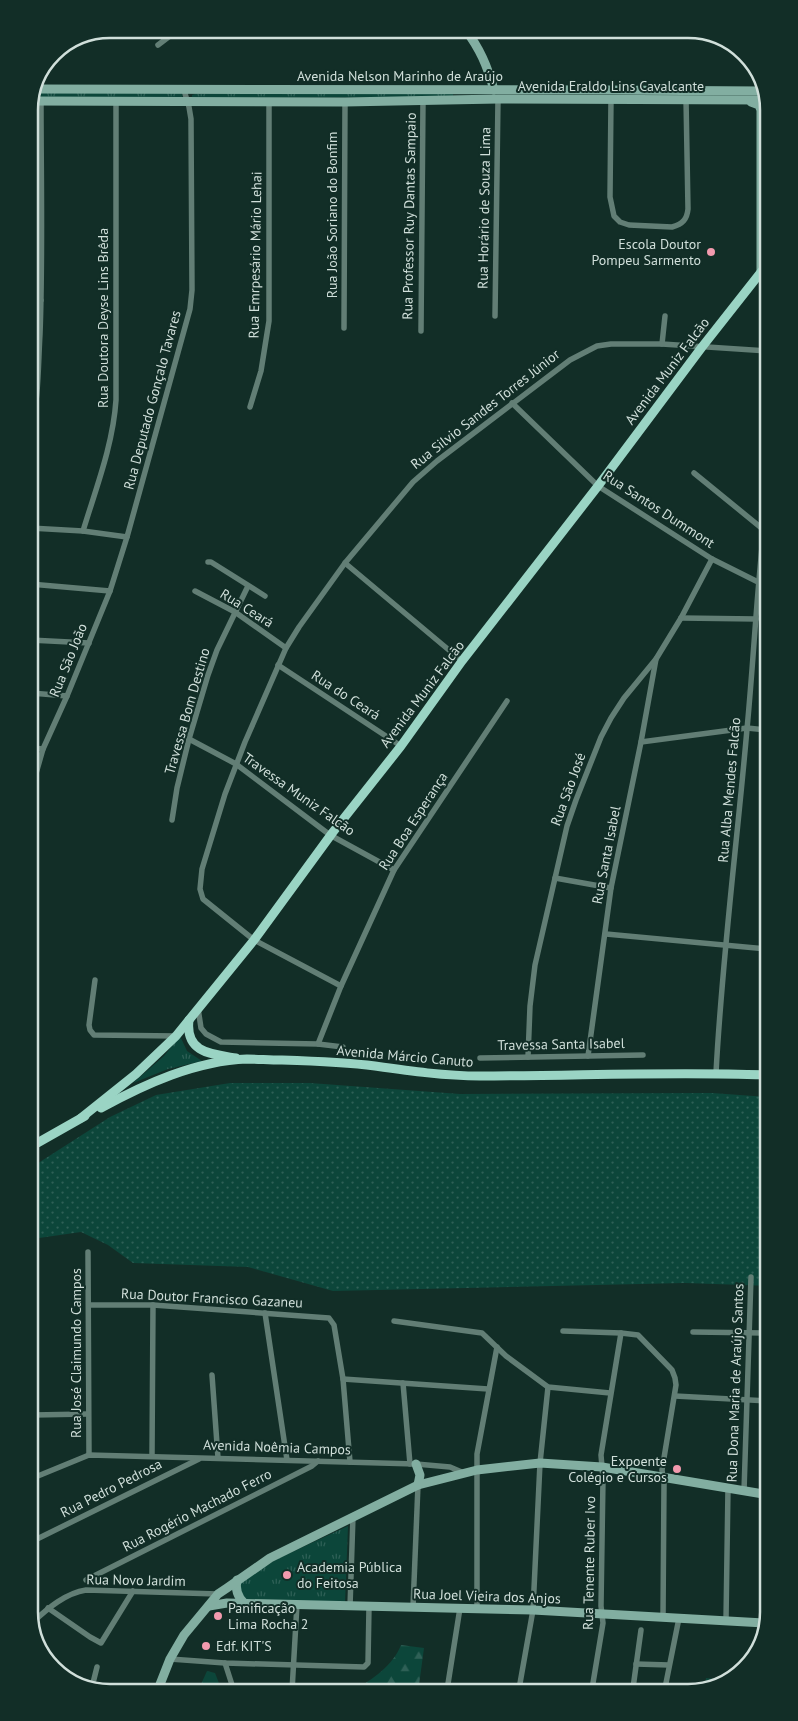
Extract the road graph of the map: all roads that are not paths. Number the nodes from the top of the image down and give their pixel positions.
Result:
1 (167, 38) edge
2 (471, 38) edge
3 (158, 45) dead end
4 (40, 90) edge
5 (184, 90) junction
6 (454, 90) junction
7 (494, 90) junction
8 (758, 91) edge
9 (686, 95) junction
10 (116, 100) junction
11 (454, 100) junction
12 (498, 100) junction
13 (611, 100) junction
14 (759, 100) edge
15 (41, 101) joint
16 (188, 101) junction
17 (269, 101) junction
18 (423, 101) junction
19 (749, 101) junction
20 (345, 102) junction
21 (760, 107) edge
22 (760, 273) edge
23 (41, 300) junction
24 (38, 301) edge
25 (495, 316) dead end
26 (665, 316) dead end
27 (344, 328) dead end
28 (421, 331) dead end
29 (662, 344) junction
30 (702, 347) junction
31 (760, 351) edge
32 (38, 387) edge
33 (512, 402) junction
34 (250, 407) dead end
35 (694, 473) dead end
36 (598, 486) junction
37 (760, 527) edge
38 (38, 528) edge
39 (83, 531) junction
40 (127, 537) junction
41 (712, 559) junction
42 (208, 562) dead end
43 (344, 562) junction
44 (760, 565) edge
45 (758, 582) junction
46 (38, 585) edge
47 (248, 586) junction
48 (110, 591) junction
49 (195, 591) dead end
50 (265, 596) dead end
51 (234, 612) junction
52 (680, 618) junction
53 (756, 619) junction
54 (38, 640) edge
55 (89, 643) junction
56 (286, 648) junction
57 (656, 659) junction
58 (462, 661) junction
59 (278, 665) junction
60 (38, 694) edge
61 (67, 696) junction
62 (507, 701) dead end
63 (747, 728) junction
64 (760, 729) edge
65 (190, 739) junction
66 (641, 742) junction
67 (401, 746) junction
68 (38, 749) edge
69 (43, 749) junction
70 (236, 764) junction
71 (38, 766) edge
72 (172, 820) dead end
73 (330, 835) junction
74 (394, 870) junction
75 (555, 878) junction
76 (611, 888) junction
77 (606, 934) junction
78 (254, 940) junction
79 (726, 946) junction
80 (760, 948) edge
81 (95, 980) dead end
82 (341, 986) junction
83 (198, 1008) junction
84 (189, 1020) junction
85 (176, 1036) junction
86 (318, 1044) junction
87 (343, 1047) dead end
88 (643, 1055) dead end
89 (588, 1056) junction
90 (528, 1057) junction
91 (480, 1058) dead end
92 (246, 1059) junction
93 (716, 1073) junction
94 (760, 1075) edge
95 (81, 1118) junction
96 (38, 1143) edge
97 (88, 1252) dead end
98 (752, 1277) dead end
99 (89, 1304) junction
100 (153, 1305) junction
101 (265, 1313) junction
102 (394, 1321) dead end
103 (563, 1331) dead end
104 (693, 1332) dead end
105 (750, 1332) junction
106 (621, 1333) junction
107 (760, 1333) edge
108 (497, 1347) junction
109 (212, 1375) dead end
110 (343, 1379) junction
111 (403, 1383) junction
112 (548, 1387) junction
113 (488, 1389) junction
114 (610, 1393) junction
115 (674, 1396) junction
116 (748, 1401) junction
117 (760, 1401) edge
118 (88, 1414) junction
119 (38, 1416) edge
120 (89, 1455) junction
121 (152, 1456) junction
122 (169, 1457) junction
123 (201, 1458) junction
124 (218, 1458) junction
125 (287, 1460) junction
126 (318, 1461) junction
127 (350, 1462) junction
128 (540, 1463) junction
129 (413, 1464) junction
130 (602, 1467) junction
131 (174, 1470) junction
132 (477, 1470) junction
133 (464, 1473) junction
134 (38, 1476) edge
135 (663, 1477) junction
136 (418, 1485) junction
137 (728, 1488) junction
138 (744, 1491) junction
139 (760, 1494) edge
140 (353, 1516) junction
141 (38, 1538) edge
142 (86, 1580) dead end
143 (237, 1580) junction
144 (133, 1591) junction
145 (218, 1594) junction
146 (244, 1603) junction
147 (297, 1604) junction
148 (208, 1606) junction
149 (350, 1607) junction
150 (369, 1607) junction
151 (413, 1607) junction
152 (48, 1608) junction
153 (460, 1608) junction
154 (477, 1609) junction
155 (533, 1610) junction
156 (603, 1614) junction
157 (38, 1617) edge
158 (663, 1618) junction
159 (679, 1618) junction
160 (726, 1620) junction
161 (759, 1622) edge
162 (641, 1630) dead end
163 (170, 1660) junction
164 (225, 1663) junction
165 (294, 1664) junction
166 (636, 1664) junction
167 (669, 1665) junction
168 (97, 1667) dead end
169 (94, 1681) edge
170 (161, 1683) edge
171 (231, 1683) edge
172 (293, 1683) edge
173 (448, 1684) edge
174 (520, 1684) edge
175 (593, 1684) edge
176 (634, 1684) edge
177 (665, 1684) edge

1 - 3 street
2 - 7 main road
4 - 5 main road, Avenida Nelson Marinho de Araújo
5 - 6 main road, Avenida Nelson Marinho de Araújo
5 - 16 street, Rua Deputado Gonçalo Tavares
6 - 7 main road, Avenida Nelson Marinho de Araújo
6 - 11 main road
7 - 9 main road, Avenida Nelson Marinho de Araújo
8 - 9 main road, Avenida Nelson Marinho de Araújo
9 - 13 main road, Avenida Eraldo Lins Cavalcante
9 - 13 street
9 - 19 main road, Avenida Eraldo Lins Cavalcante
10 - 15 main road
10 - 16 main road
10 - 39 street, Rua Doutora Deyse Lins Brêda
11 - 12 main road, Avenida Eraldo Lins Cavalcante
11 - 18 main road, Avenida Eraldo Lins Cavalcante
12 - 13 main road, Avenida Eraldo Lins Cavalcante
12 - 25 street, Rua Horário de Souza Lima
14 - 19 main road, Avenida Eraldo Lins Cavalcante
15 - 23 street
16 - 17 main road, Avenida Eraldo Lins Cavalcante
16 - 40 street, Rua Deputado Gonçalo Tavares
17 - 20 main road, Avenida Eraldo Lins Cavalcante
17 - 34 street, Rua Emrpesário Mário Lehai
18 - 20 main road, Avenida Eraldo Lins Cavalcante
18 - 28 street, Rua Professor Ruy Dantas Sampaio
19 - 21 main road
20 - 27 street, Rua João Soriano do Bonfim
22 - 30 main road, Avenida Muniz Falcão
23 - 24 street
23 - 32 street
26 - 29 street
29 - 30 street, Rua Silvio Sandes Torres Júnior
29 - 33 street, Rua Silvio Sandes Torres Júnior
30 - 31 street, Rua Silvio Sandes Torres Júnior
30 - 36 main road, Avenida Muniz Falcão
33 - 36 street, Rua Santos Dummont
33 - 43 street, Rua Silvio Sandes Torres Júnior
35 - 37 street
36 - 41 street, Rua Santos Dummont
36 - 58 main road, Avenida Muniz Falcão
38 - 39 street
39 - 40 street
40 - 48 street, Rua São João
41 - 45 street, Rua Santos Dummont
41 - 52 street, Rua São José
42 - 47 street
43 - 56 street, Rua Silvio Sandes Torres Júnior
43 - 58 street
44 - 45 street, Rua Alba Mendes Falcão
45 - 53 street, Rua Alba Mendes Falcão
46 - 48 street
47 - 50 street
47 - 51 street, Travessa Bom Destino
48 - 55 street, Rua São João
49 - 51 street, Rua Ceará
51 - 56 street, Rua Ceará
51 - 65 street, Travessa Bom Destino
52 - 53 street
52 - 57 street, Rua São José
53 - 63 street, Rua Alba Mendes Falcão
54 - 55 street
55 - 61 street, Rua São João
56 - 59 street, Rua Silvio Sandes Torres Júnior
57 - 66 street, Rua Santa Isabel
57 - 75 street, Rua São José
58 - 67 main road, Avenida Muniz Falcão
59 - 67 street, Rua do Ceará
59 - 70 street, Rua Silvio Sandes Torres Júnior
60 - 61 street
61 - 69 street, Rua São João
62 - 74 street, Rua Boa Esperança
63 - 64 street
63 - 66 street
63 - 79 street, Rua Alba Mendes Falcão
65 - 70 street, Travessa Muniz Falcão
65 - 72 street, Travessa Bom Destino
66 - 76 street, Rua Santa Isabel
67 - 73 main road, Avenida Muniz Falcão
68 - 69 street
69 - 71 street, Rua São João
70 - 73 street, Travessa Muniz Falcão
70 - 78 street, Rua Silvio Sandes Torres Júnior
73 - 74 street, Travessa Muniz Falcão
73 - 78 main road, Avenida Muniz Falcão
74 - 82 street, Rua Boa Esperança
75 - 76 street
75 - 90 street, Rua São José
76 - 77 street, Rua Santa Isabel
77 - 79 street
77 - 89 street, Rua Santa Isabel
78 - 82 street, Rua Silvio Sandes Torres Júnior
78 - 83 main road, Avenida Muniz Falcão
79 - 80 street
79 - 93 street, Rua Alba Mendes Falcão
81 - 85 street
82 - 86 street, Rua Boa Esperança
83 - 84 main road, Avenida Muniz Falcão
83 - 86 street
84 - 85 main road, Avenida Muniz Falcão
84 - 92 main road
85 - 95 main road, Avenida Muniz Falcão
86 - 87 street
88 - 89 street, Travessa Santa Isabel
89 - 90 street, Travessa Santa Isabel
90 - 91 street, Travessa Santa Isabel
92 - 93 main road, Avenida Márcio Canuto
92 - 95 main road, Avenida Márcio Canuto
93 - 94 main road, Avenida Márcio Canuto
95 - 96 main road
97 - 99 street, Rua José Claimundo Campos
98 - 105 street, Rua Dona Maria de Araújo Santos
99 - 100 street, Rua Doutor Francisco Gazaneu
99 - 118 street, Rua José Claimundo Campos
100 - 101 street, Rua Doutor Francisco Gazaneu
100 - 121 street
101 - 110 street, Rua Doutor Francisco Gazaneu
101 - 125 street
102 - 108 street
103 - 106 street
104 - 105 street
105 - 107 street
105 - 116 street, Rua Dona Maria de Araújo Santos
106 - 114 street, Rua Tenente Ruber Ivo
106 - 115 street
108 - 112 street
108 - 113 street
109 - 124 street
110 - 111 street
110 - 127 street
111 - 113 street
111 - 129 street
112 - 114 street
112 - 128 street
113 - 132 street
114 - 130 street, Rua Tenente Ruber Ivo
115 - 116 street
115 - 135 street
116 - 117 street
116 - 138 street, Rua Dona Maria de Araújo Santos
118 - 119 street
118 - 120 street, Rua José Claimundo Campos
120 - 121 street, Avenida Noêmia Campos
120 - 134 street
121 - 122 street, Avenida Noêmia Campos
122 - 123 street, Avenida Noêmia Campos
122 - 131 street
123 - 124 street, Avenida Noêmia Campos
123 - 131 street, Rua Pedro Pedrosa
124 - 125 street, Avenida Noêmia Campos
125 - 126 street, Avenida Noêmia Campos
126 - 127 street, Avenida Noêmia Campos
126 - 142 street, Rua Rogério Machado Ferro
127 - 129 street, Avenida Noêmia Campos
128 - 130 main road
128 - 132 main road
128 - 155 street
129 - 133 street, Avenida Noêmia Campos
129 - 136 main road
130 - 135 main road
130 - 156 street, Rua Tenente Ruber Ivo
131 - 141 street, Rua Pedro Pedrosa
132 - 133 main road
132 - 154 street
133 - 136 main road
135 - 137 main road
135 - 158 street
136 - 140 main road
136 - 151 street
137 - 138 main road
137 - 160 street
138 - 139 main road
140 - 143 main road
140 - 149 street
143 - 145 main road
143 - 146 main road
144 - 145 street, Rua Novo Jardim
144 - 152 street, Rua Novo Jardim
144 - 152 street
145 - 146 main road
145 - 148 main road
146 - 147 main road, Rua Joel Vieira dos Anjos
146 - 148 main road, Rua Joel Vieira dos Anjos
147 - 149 main road, Rua Joel Vieira dos Anjos
147 - 165 street
148 - 163 main road
149 - 150 main road, Rua Joel Vieira dos Anjos
150 - 151 main road, Rua Joel Vieira dos Anjos
150 - 165 street
151 - 153 main road, Rua Joel Vieira dos Anjos
152 - 157 street, Rua Novo Jardim
153 - 154 main road, Rua Joel Vieira dos Anjos
153 - 173 street
154 - 155 main road, Rua Joel Vieira dos Anjos
155 - 156 main road, Rua Joel Vieira dos Anjos
155 - 174 street
156 - 158 main road, Rua Joel Vieira dos Anjos
156 - 175 street, Rua Tenente Ruber Ivo
158 - 159 main road, Rua Joel Vieira dos Anjos
159 - 160 main road, Rua Joel Vieira dos Anjos
159 - 167 street
160 - 161 main road, Rua Joel Vieira dos Anjos
162 - 166 street
163 - 164 street
163 - 170 main road
164 - 165 street
164 - 171 street
165 - 172 street
166 - 167 street
166 - 176 street
167 - 177 street
168 - 169 street

